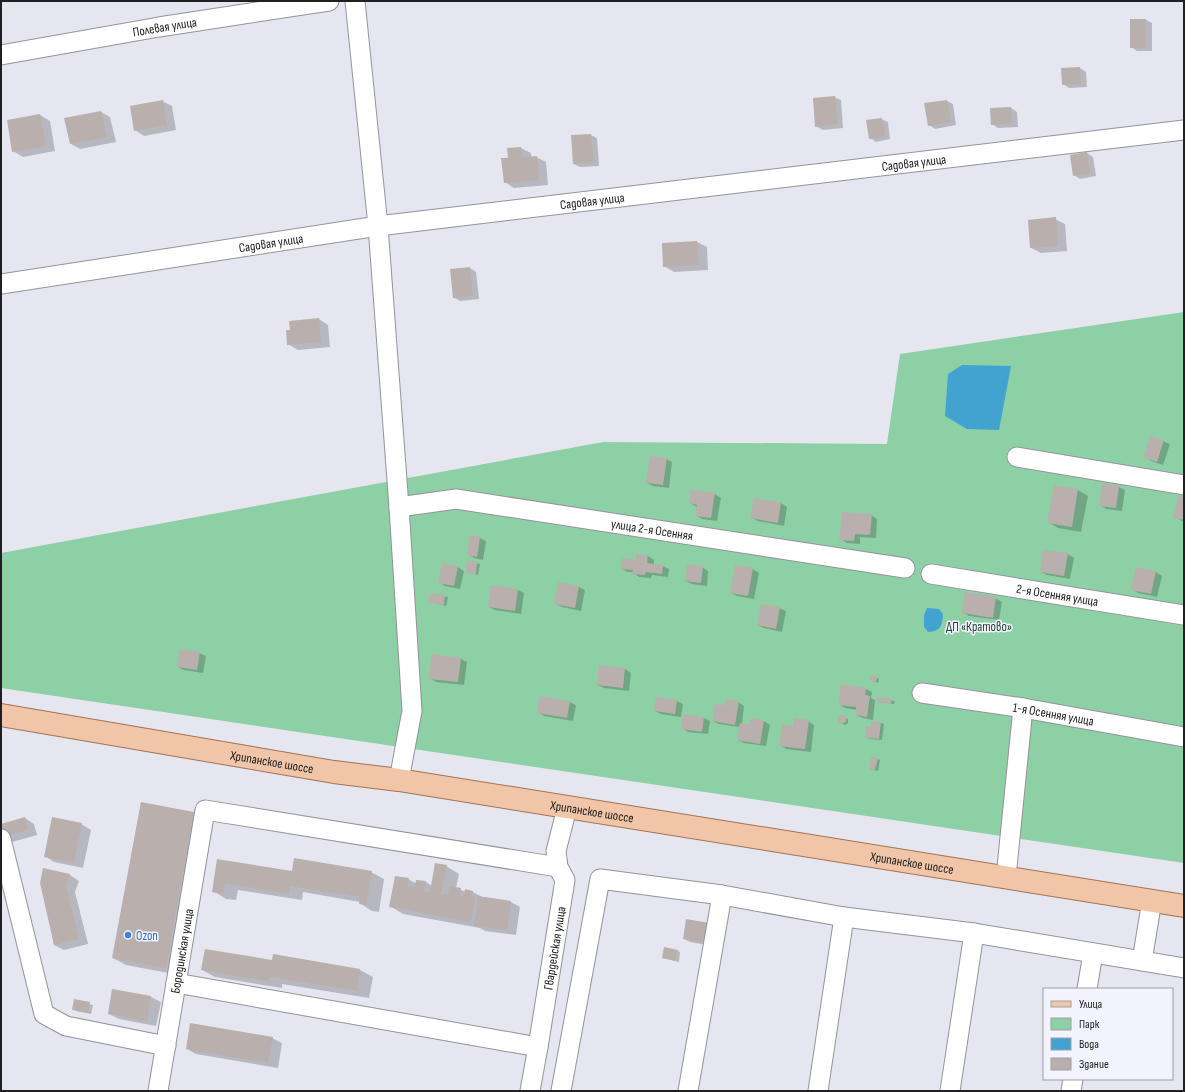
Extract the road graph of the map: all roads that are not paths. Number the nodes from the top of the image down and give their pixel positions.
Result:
1 (329, 1) edge
2 (355, 1) edge
3 (1, 55) edge
4 (1184, 130) edge
5 (378, 226) junction
6 (1, 284) edge
7 (1017, 457) dead end
8 (1184, 485) edge
9 (399, 506) junction
10 (905, 568) dead end
11 (931, 574) dead end
12 (1184, 615) edge
13 (922, 693) dead end
14 (1023, 708) junction
15 (1, 715) edge
16 (1184, 737) edge
17 (399, 780) junction
18 (567, 808) junction
19 (2, 850) edge
20 (558, 867) junction
21 (1006, 877) junction
22 (722, 895) junction
23 (1152, 900) junction
24 (1184, 906) edge
25 (844, 916) junction
26 (974, 933) junction
27 (1093, 953) junction
28 (1142, 961) junction
29 (1184, 968) edge
30 (176, 984) junction
31 (1087, 988) edge
32 (166, 1046) junction
33 (538, 1047) junction
34 (1073, 1080) edge
35 (158, 1091) edge
36 (530, 1091) edge
37 (561, 1091) edge
38 (688, 1091) edge
39 (818, 1091) edge
40 (950, 1091) edge
41 (1071, 1091) edge

1 - 3 street, Полевая улица
2 - 5 street
4 - 5 street, Садовая улица
5 - 6 street, Садовая улица
5 - 9 street
7 - 8 street
9 - 10 street, улица 2-я Осенняя
9 - 17 street
11 - 12 street, 2-я Осенняя улица
13 - 14 street, 1-я Осенняя улица
14 - 16 street, 1-я Осенняя улица
14 - 21 street
15 - 17 main road, Хрипанское шоссе
17 - 18 main road, Хрипанское шоссе
18 - 20 street, Гвардейская улица
18 - 21 main road, Хрипанское шоссе
19 - 32 street
20 - 30 street, Бородинская улица
20 - 33 street, Гвардейская улица
21 - 23 main road, Хрипанское шоссе
22 - 25 street
22 - 37 street
22 - 38 street
23 - 24 main road, Хрипанское шоссе
23 - 28 street
25 - 26 street
25 - 39 street
26 - 27 street
26 - 40 street
27 - 28 street
27 - 31 street
28 - 29 street
30 - 32 street, Бородинская улица
30 - 33 street
32 - 35 street, Бородинская улица
33 - 36 street, Гвардейская улица
34 - 41 street

